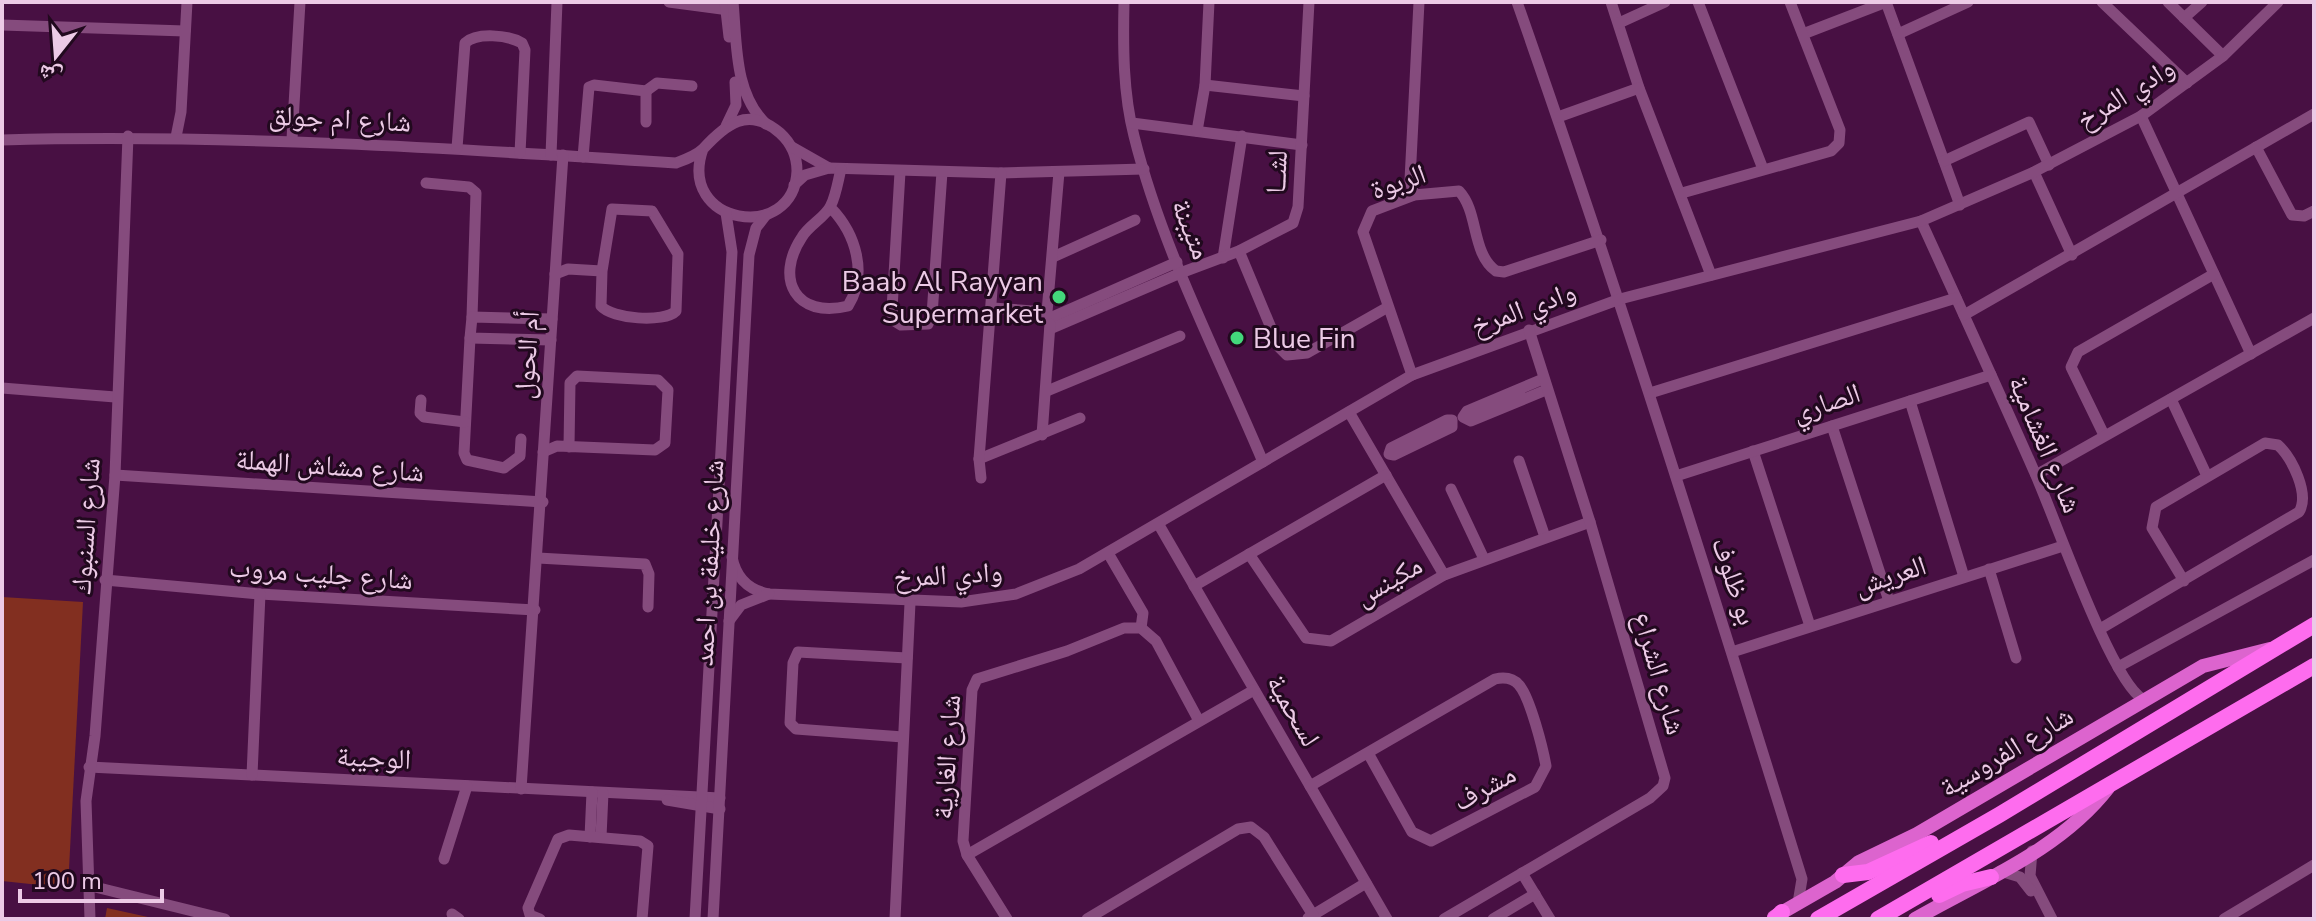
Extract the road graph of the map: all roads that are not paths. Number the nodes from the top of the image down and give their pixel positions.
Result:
1 (187, 2) edge
2 (300, 2) edge
3 (557, 2) edge
4 (669, 2) edge
5 (1124, 2) edge
6 (1209, 2) edge
7 (1309, 2) edge
8 (1419, 2) edge
9 (1517, 2) edge
10 (1611, 2) edge
11 (1665, 2) edge
12 (1698, 2) edge
13 (1790, 2) edge
14 (1886, 2) edge
15 (1968, 2) edge
16 (2102, 2) edge
17 (2168, 2) edge
18 (2202, 2) edge
19 (2278, 2) edge
20 (729, 6) edge
21 (2184, 18) junction
22 (1619, 23) junction
23 (2, 25) edge
24 (185, 31) junction
25 (1803, 34) junction
26 (1898, 34) junction
27 (2223, 56) junction
28 (2187, 83) junction
29 (1205, 85) junction
30 (692, 86) dead end
31 (1639, 88) junction
32 (646, 91) junction
33 (1304, 96) junction
34 (2314, 114) edge
35 (2141, 116) junction
36 (1558, 117) junction
37 (646, 122) dead end
38 (1132, 123) junction
39 (766, 124) junction
40 (726, 126) junction
41 (1197, 131) junction
42 (128, 136) junction
43 (1242, 136) junction
44 (180, 137) junction
45 (292, 139) junction
46 (2, 140) edge
47 (1302, 145) junction
48 (791, 146) junction
49 (2256, 147) junction
50 (457, 148) junction
51 (703, 149) junction
52 (520, 153) junction
53 (557, 155) junction
54 (583, 157) junction
55 (1944, 161) junction
56 (676, 163) junction
57 (2049, 165) junction
58 (835, 169) junction
59 (1144, 169) junction
60 (1763, 169) junction
61 (900, 172) junction
62 (942, 172) junction
63 (1059, 172) junction
64 (2034, 172) junction
65 (1001, 173) junction
66 (700, 182) junction
67 (426, 183) dead end
68 (794, 186) junction
69 (1682, 193) junction
70 (2177, 193) junction
71 (1414, 195) junction
72 (1960, 205) junction
73 (831, 208) junction
74 (2314, 211) edge
75 (726, 213) junction
76 (766, 215) junction
77 (1135, 220) dead end
78 (1921, 221) junction
79 (1601, 240) junction
80 (1239, 251) junction
81 (2072, 255) junction
82 (1053, 257) junction
83 (1223, 258) junction
84 (1180, 267) junction
85 (602, 271) junction
86 (555, 274) junction
87 (2214, 274) junction
88 (1711, 275) junction
89 (1956, 298) junction
90 (1620, 299) junction
91 (1388, 307) junction
92 (993, 308) junction
93 (1964, 315) junction
94 (472, 317) junction
95 (2314, 318) edge
96 (552, 319) junction
97 (1049, 320) junction
98 (1529, 330) junction
99 (1180, 336) dead end
100 (470, 338) junction
101 (551, 340) junction
102 (2251, 354) junction
103 (1412, 375) junction
104 (1991, 375) junction
105 (1545, 385) junction
106 (2, 388) edge
107 (1047, 391) junction
108 (1650, 393) junction
109 (115, 397) junction
110 (2171, 399) junction
111 (421, 400) dead end
112 (1910, 401) junction
113 (1488, 408) dead end
114 (1349, 412) junction
115 (1080, 418) dead end
116 (465, 422) junction
117 (1832, 426) junction
118 (1432, 432) dead end
119 (1042, 435) junction
120 (2104, 435) junction
121 (521, 439) dead end
122 (569, 447) junction
123 (1753, 451) junction
124 (543, 452) junction
125 (979, 459) junction
126 (1377, 461) junction
127 (1519, 461) dead end
128 (1263, 462) junction
129 (115, 475) junction
130 (1386, 475) junction
131 (2036, 475) junction
132 (1676, 476) junction
133 (2207, 476) junction
134 (981, 478) dead end
135 (1451, 489) dead end
136 (543, 502) junction
137 (1590, 522) junction
138 (1159, 525) junction
139 (1545, 537) junction
140 (2063, 546) junction
141 (1108, 553) junction
142 (1249, 554) junction
143 (732, 557) junction
144 (538, 558) junction
145 (1484, 559) junction
146 (2314, 560) edge
147 (1989, 569) junction
148 (1444, 575) junction
149 (1964, 577) junction
150 (105, 580) junction
151 (2184, 581) junction
152 (1194, 586) junction
153 (260, 594) junction
154 (769, 594) junction
155 (1889, 601) junction
156 (910, 603) junction
157 (648, 607) dead end
158 (535, 610) junction
159 (729, 621) junction
160 (2314, 625) edge
161 (1810, 626) junction
162 (1141, 628) junction
163 (2100, 629) junction
164 (2278, 647) junction
165 (1732, 652) junction
166 (907, 658) junction
167 (2016, 658) dead end
168 (2314, 666) edge
169 (2118, 667) junction
170 (2127, 686) junction
171 (1254, 690) junction
172 (2143, 699) junction
173 (2126, 710) junction
174 (1199, 721) junction
175 (903, 737) junction
176 (1368, 753) junction
177 (89, 767) junction
178 (252, 775) junction
179 (2112, 783) junction
180 (467, 786) junction
181 (1310, 786) junction
182 (521, 789) junction
183 (598, 792) junction
184 (701, 801) junction
185 (720, 804) junction
186 (1985, 823) junction
187 (596, 837) junction
188 (2032, 851) junction
189 (967, 855) junction
190 (444, 859) dead end
191 (2314, 865) edge
192 (1522, 873) junction
193 (1995, 874) junction
194 (1843, 875) junction
195 (1802, 879) junction
196 (1366, 883) junction
197 (91, 886) junction
198 (1827, 887) junction
199 (1535, 894) junction
200 (2040, 900) junction
201 (1798, 903) junction
202 (1310, 917) edge
203 (1776, 917) edge
204 (90, 919) edge
205 (225, 919) edge
206 (540, 919) edge
207 (642, 919) edge
208 (695, 919) edge
209 (713, 919) edge
210 (895, 919) edge
211 (1007, 919) edge
212 (1088, 919) edge
213 (1387, 919) edge
214 (1444, 919) edge
215 (1493, 919) edge
216 (1550, 919) edge
217 (1818, 919) edge
218 (1878, 919) edge
219 (1896, 919) edge
220 (1915, 919) edge
221 (2052, 919) edge
222 (2224, 919) edge

1 - 24 street
2 - 45 street
3 - 53 street, أم الحول
4 - 20 street
5 - 38 street, متيبنة
6 - 29 street
7 - 33 street, لشــا
8 - 71 street
9 - 36 street, بو ظلوف
10 - 22 street
11 - 22 street
12 - 60 street
13 - 25 street
14 - 25 street
14 - 26 street
15 - 26 street
16 - 28 street
17 - 21 street
18 - 21 street
19 - 27 street, وادي المرخ
20 - 39 street
20 - 40 street
21 - 27 street
22 - 31 street
23 - 24 street
24 - 44 street
25 - 60 street
26 - 55 street
27 - 28 street, وادي المرخ
28 - 35 street, وادي المرخ
29 - 33 street
29 - 41 street
30 - 32 street
31 - 36 street
31 - 69 street
32 - 37 street
32 - 54 street
33 - 47 street, لشــا
34 - 49 street
35 - 57 street, وادي المرخ
35 - 70 street
36 - 79 street, بو ظلوف
38 - 41 street
38 - 59 street, متيبنة
39 - 40 street
39 - 48 street
40 - 51 street
41 - 43 street
42 - 44 street, شارع ام جولق
42 - 46 street, شارع ام جولق
42 - 109 street, شارع السنبوك
43 - 47 street
43 - 83 street
44 - 45 street, شارع ام جولق
45 - 50 street, شارع ام جولق
47 - 80 street, لشــا
48 - 58 street
48 - 68 street
49 - 70 street
49 - 74 street
50 - 52 street, شارع ام جولق
50 - 52 street
51 - 56 street
51 - 66 street
52 - 53 street, شارع ام جولق
53 - 54 street, شارع ام جولق
53 - 86 street, أم الحول
54 - 56 street, شارع ام جولق
55 - 57 street
55 - 72 street
56 - 66 street
57 - 64 street, وادي المرخ
58 - 61 street
58 - 68 street
58 - 73 street
59 - 63 street
59 - 84 street, متيبنة
60 - 69 street
61 - 62 street
61 - 62 street
62 - 65 street
63 - 65 street
63 - 82 street
64 - 72 street, وادي المرخ
64 - 81 street
65 - 92 street
66 - 75 street
67 - 94 street
68 - 76 street
69 - 88 street
70 - 81 street
70 - 87 street
71 - 79 street, الربوة
71 - 91 street, الربوة
72 - 78 street, وادي المرخ
73 - 73 street
75 - 76 street
75 - 184 street, شارع خليفة بن احمد
76 - 143 street, شارع خليفة بن احمد
77 - 82 street
78 - 88 street, وادي المرخ
78 - 89 street, شارع الغشامية
79 - 90 street, بو ظلوف
80 - 83 street, لشــا
80 - 91 street
81 - 93 street
82 - 97 street
83 - 84 street, لشــا
84 - 97 street, لشــا
84 - 128 street, متيبنة
85 - 85 street
85 - 86 street
86 - 96 street, أم الحول
87 - 102 street
87 - 120 street
88 - 90 street, وادي المرخ
89 - 93 street, شارع الغشامية
89 - 108 street
90 - 98 street, وادي المرخ
90 - 108 street, بو ظلوف
91 - 103 street, الربوة
92 - 97 street
92 - 125 street
93 - 104 street, شارع الغشامية
94 - 96 street
94 - 100 street
95 - 102 street
96 - 101 street, أم الحول
97 - 107 street
98 - 103 street, وادي المرخ
98 - 105 street, شارع الشراع
99 - 107 street
100 - 101 street
100 - 116 street
101 - 124 street, أم الحول
102 - 110 street
103 - 114 street, وادي المرخ
104 - 112 street, الصاري
104 - 131 street, شارع الغشامية
105 - 113 street
105 - 137 street, شارع الشراع
106 - 109 street
107 - 119 street
108 - 132 street, بو ظلوف
109 - 129 street, شارع السنبوك
110 - 120 street
110 - 133 street
111 - 116 street
112 - 117 street, الصاري
112 - 149 street
114 - 126 street
114 - 128 street, وادي المرخ
115 - 119 street
116 - 121 street
117 - 123 street, الصاري
117 - 155 street
118 - 126 street
119 - 125 street
120 - 131 street
122 - 122 street
122 - 124 street
123 - 132 street, الصاري
123 - 161 street
124 - 136 street, أم الحول
125 - 134 street
126 - 130 street
127 - 139 street
128 - 138 street, وادي المرخ
129 - 136 street, شارع مشاش الهملة
129 - 150 street, شارع السنبوك
130 - 142 street
130 - 148 street
131 - 140 street, شارع الغشامية
132 - 165 street, بو ظلوف
133 - 151 street
133 - 151 street
135 - 145 street
136 - 144 street, أم الحول
137 - 139 street, مكينس
137 - 192 street, شارع الشراع
138 - 141 street, وادي المرخ
138 - 152 street, لسحمية
139 - 145 street, مكينس
140 - 147 street, العريش
140 - 163 street, شارع الغشامية
141 - 156 street, وادي المرخ
141 - 162 street
142 - 148 street, مكينس
142 - 152 street
143 - 154 street
143 - 159 street, شارع خليفة بن احمد
144 - 157 street
144 - 158 street, أم الحول
145 - 148 street, مكينس
146 - 169 street
147 - 149 street, العريش
147 - 167 street
149 - 155 street, العريش
150 - 153 street, شارع جليب مروب
150 - 177 street, شارع السنبوك
151 - 163 street
152 - 171 street, لسحمية
153 - 158 street, شارع جليب مروب
153 - 178 street
154 - 156 street, وادي المرخ
154 - 159 street
155 - 161 street, العريش
156 - 166 street
158 - 182 street, أم الحول
159 - 185 street, شارع خليفة بن احمد
160 - 164 highway, شارع الفروسية
161 - 165 street, العريش
162 - 174 street
162 - 189 street, شارع الغارية
163 - 169 street, شارع الغشامية
164 - 172 main road, شارع الفروسية
164 - 186 highway, شارع الفروسية
165 - 195 street, بو ظلوف
166 - 175 street
166 - 175 street
168 - 179 highway
169 - 170 street, شارع الغشامية
170 - 172 street, شارع الغشامية
170 - 173 street, شارع الغشامية
171 - 174 street, شارع الغارية
171 - 181 street, لسحمية
172 - 173 main road, شارع الفروسية
173 - 194 main road, شارع الفروسية
174 - 189 street, شارع الغارية
175 - 210 street
176 - 176 street, مشرف
176 - 181 street, مشرف
177 - 178 street, الوجيبة
177 - 197 street, شارع السنبوك
178 - 180 street, الوجيبة
179 - 188 main road
179 - 218 highway
180 - 182 street, الوجيبة
180 - 190 street
181 - 196 street, لسحمية
182 - 183 street, الوجيبة
183 - 184 street, الوجيبة
183 - 187 street
184 - 185 street, الوجيبة
184 - 208 street, شارع خليفة بن احمد
185 - 209 street, شارع خليفة بن احمد
186 - 194 highway
186 - 217 highway, شارع الفروسية
187 - 206 street
187 - 207 street
188 - 193 main road
188 - 200 street
189 - 211 street
191 - 222 street
192 - 199 street
192 - 214 street, شارع الشراع
193 - 200 street
193 - 219 highway
193 - 220 main road
194 - 198 main road, شارع الفروسية
195 - 198 street
195 - 201 street, بو ظلوف
196 - 202 street
196 - 213 street, لسحمية
197 - 204 street, شارع السنبوك
197 - 205 street
198 - 201 main road, شارع الفروسية
199 - 215 street
199 - 216 street
200 - 221 street
201 - 203 main road, شارع الفروسية
202 - 212 street

